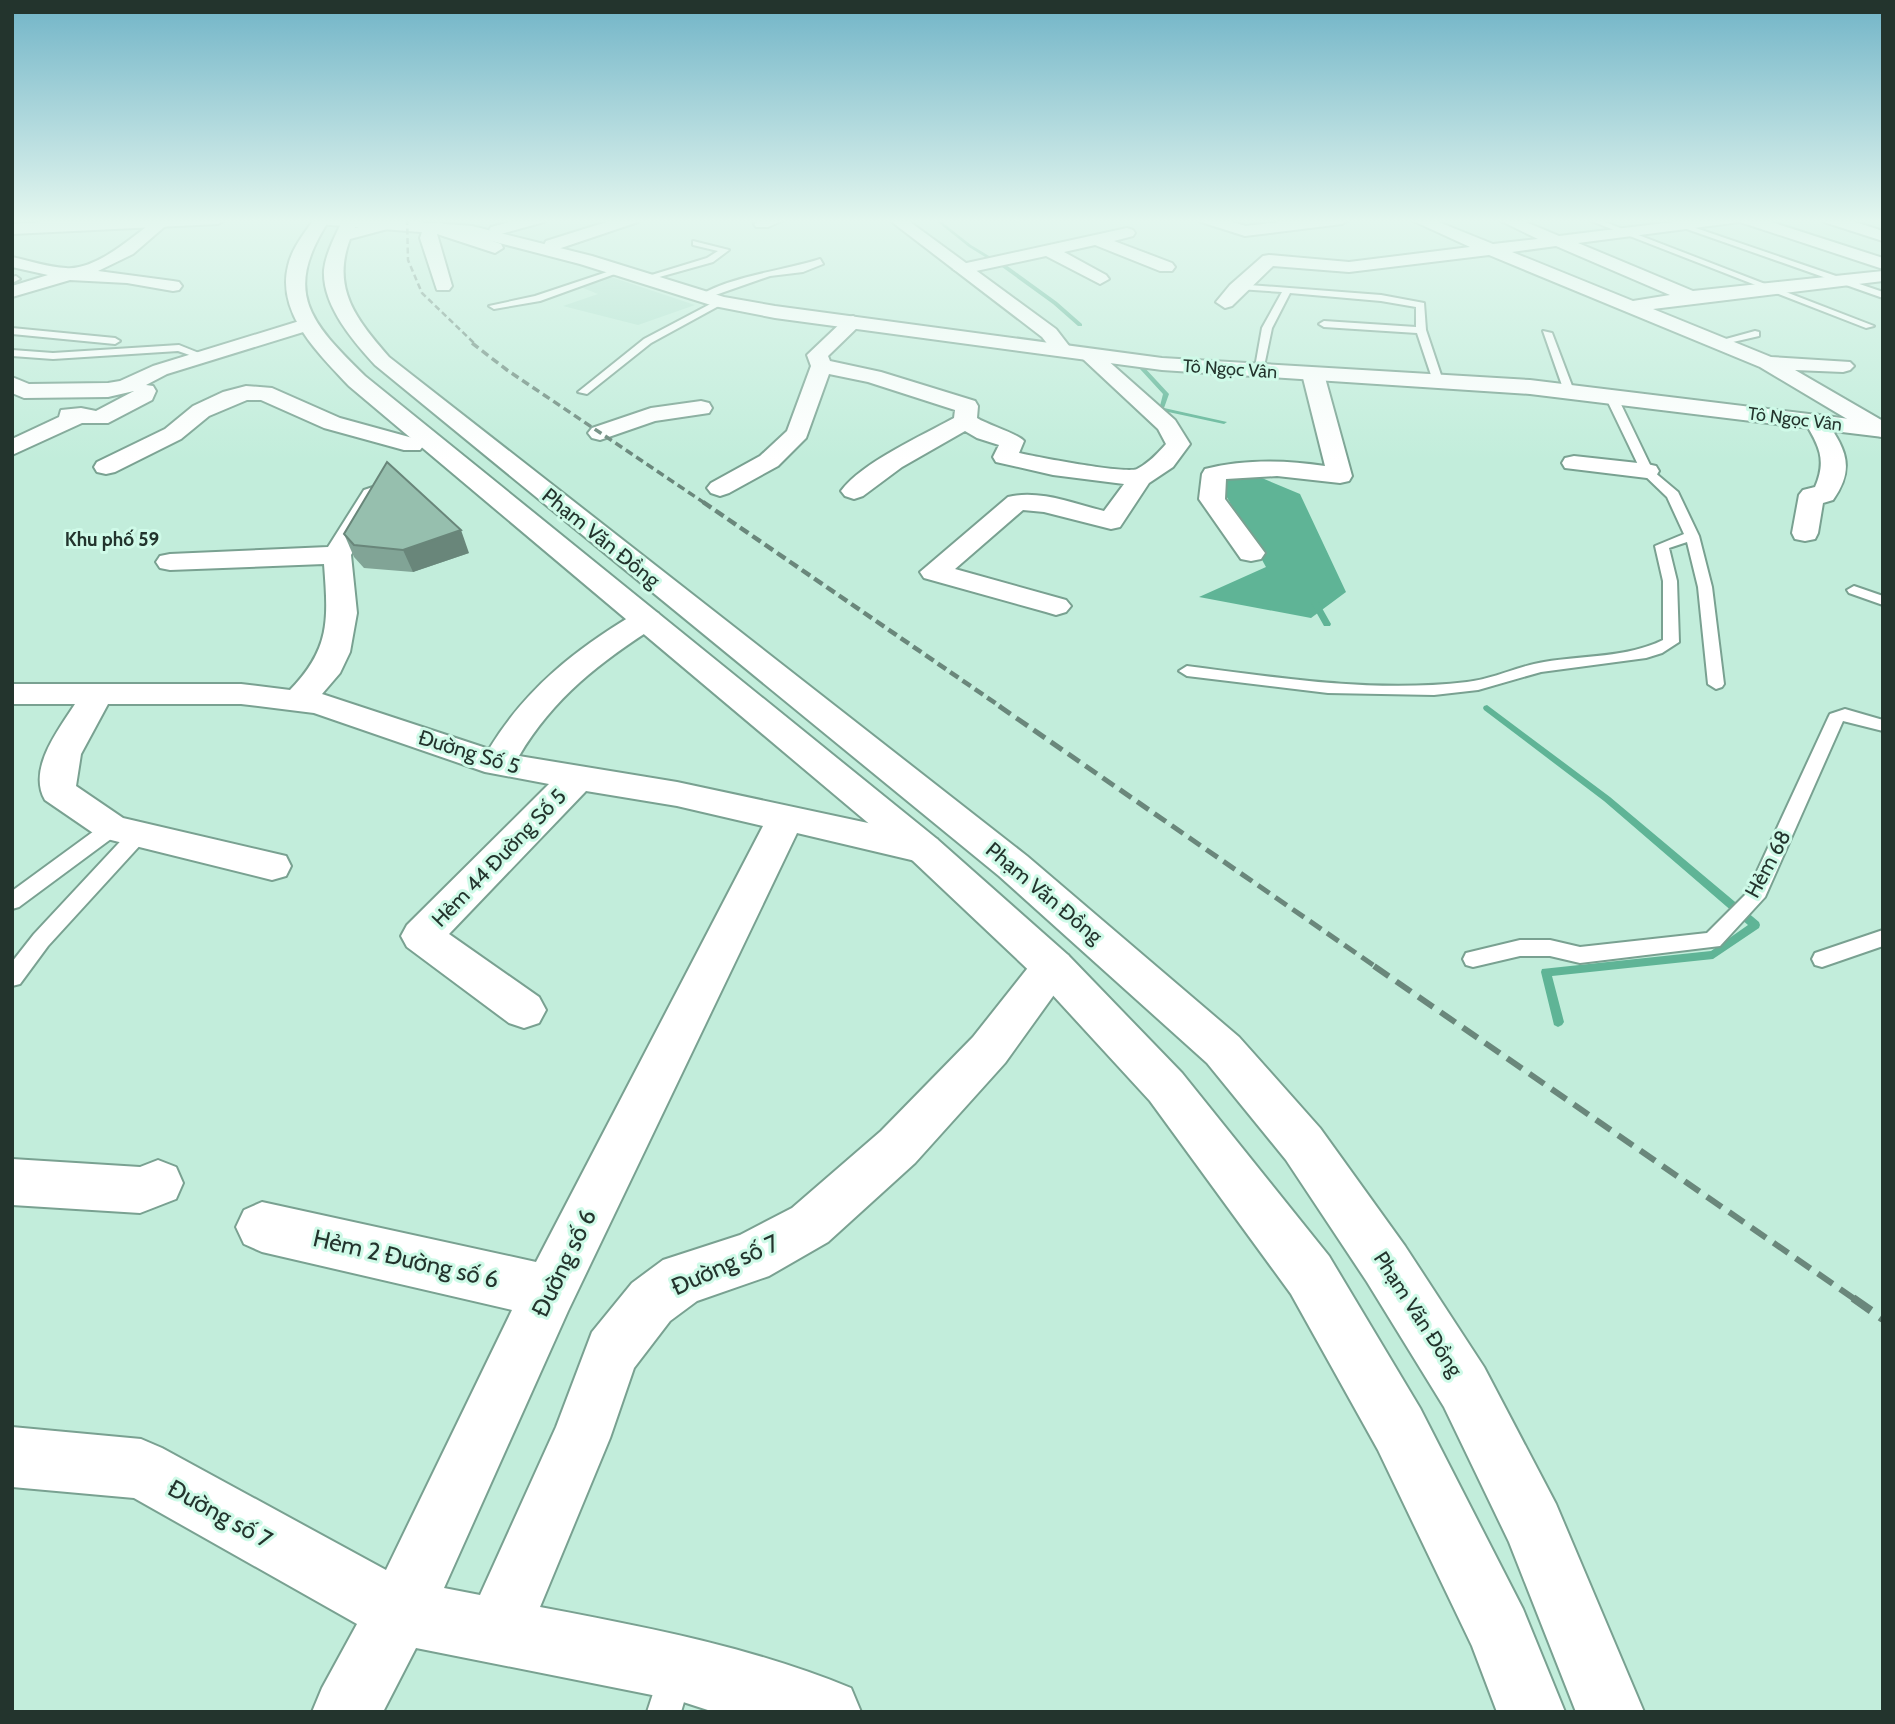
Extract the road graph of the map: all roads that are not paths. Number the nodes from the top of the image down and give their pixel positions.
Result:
1 (297, 299) edge
2 (341, 299) edge
3 (534, 299) edge
4 (712, 299) edge
5 (715, 299) edge
6 (1003, 299) edge
7 (1227, 299) edge
8 (1282, 299) edge
9 (1384, 299) edge
10 (1573, 299) edge
11 (1613, 299) edge
12 (1677, 299) edge
13 (1801, 299) edge
14 (1225, 302) dead end
15 (494, 306) dead end
16 (1632, 307) junction
17 (853, 322) junction
18 (1324, 324) dead end
19 (306, 325) junction
20 (1869, 326) dead end
21 (1421, 330) junction
22 (12, 331) edge
23 (1548, 333) dead end
24 (1755, 334) dead end
25 (115, 341) dead end
26 (1720, 342) junction
27 (1063, 351) junction
28 (12, 353) edge
29 (1090, 355) junction
30 (204, 357) junction
31 (1768, 363) junction
32 (822, 366) junction
33 (1843, 366) dead end
34 (1258, 371) junction
35 (1313, 374) junction
36 (1438, 381) junction
37 (12, 383) edge
38 (127, 386) junction
39 (1569, 391) junction
40 (583, 392) dead end
41 (1611, 396) junction
42 (701, 408) dead end
43 (965, 421) junction
44 (1815, 421) junction
45 (1882, 430) edge
46 (600, 433) dead end
47 (417, 439) junction
48 (12, 448) edge
49 (1574, 463) dead end
50 (106, 467) dead end
51 (1647, 471) junction
52 (1140, 478) junction
53 (720, 488) dead end
54 (854, 491) dead end
55 (1805, 533) dead end
56 (1692, 536) junction
57 (1251, 554) dead end
58 (337, 555) junction
59 (170, 562) dead end
60 (1854, 590) dead end
61 (1883, 601) edge
62 (1056, 606) dead end
63 (647, 619) junction
64 (1187, 671) dead end
65 (1716, 684) dead end
66 (12, 694) edge
67 (97, 694) junction
68 (298, 701) junction
69 (1883, 726) edge
70 (498, 764) junction
71 (576, 779) junction
72 (786, 817) junction
73 (124, 832) junction
74 (924, 849) junction
75 (272, 866) dead end
76 (12, 902) edge
77 (1883, 938) edge
78 (1472, 959) dead end
79 (1822, 959) dead end
80 (1053, 967) junction
81 (12, 978) edge
82 (524, 1010) dead end
83 (12, 1182) edge
84 (158, 1183) dead end
85 (262, 1227) dead end
86 (549, 1292) junction
87 (12, 1457) edge
88 (400, 1612) junction
89 (497, 1631) junction
90 (671, 1689) edge
91 (346, 1712) edge
92 (827, 1712) edge
93 (1531, 1712) edge
94 (1610, 1712) edge

1 - 19 main road, Phạm Văn Đồng
2 - 94 main road, Phạm Văn Đồng
3 - 15 lane
4 - 40 lane
5 - 17 main road, Tô Ngọc Vân
6 - 27 main road
7 - 14 main road
8 - 34 lane
9 - 21 lane
10 - 16 main road
11 - 16 main road
12 - 16 main road
13 - 20 lane
16 - 26 main road
17 - 27 main road, Tô Ngọc Vân
17 - 32 main road
18 - 21 lane
19 - 30 main road
19 - 47 main road, Phạm Văn Đồng
21 - 36 lane
22 - 25 lane
23 - 39 lane
24 - 26 lane
26 - 31 main road
27 - 29 main road, Tô Ngọc Vân
28 - 30 lane
29 - 34 main road, Tô Ngọc Vân
29 - 52 main road
30 - 38 main road
31 - 33 main road
31 - 45 main road
32 - 43 main road
32 - 53 main road
34 - 35 main road, Tô Ngọc Vân
35 - 36 main road, Tô Ngọc Vân
35 - 57 main road
36 - 39 main road, Tô Ngọc Vân
37 - 38 main road
38 - 48 main road
39 - 41 main road, Tô Ngọc Vân
41 - 44 main road, Tô Ngọc Vân
41 - 51 lane
42 - 46 main road
43 - 52 main road
43 - 54 main road
44 - 45 main road, Tô Ngọc Vân
44 - 55 main road
47 - 50 main road
47 - 58 main road
47 - 63 main road, Phạm Văn Đồng
49 - 51 main road
51 - 56 lane
52 - 62 main road
56 - 64 lane
56 - 65 lane
58 - 59 main road
58 - 68 main road
60 - 61 lane
63 - 70 main road
63 - 74 main road, Phạm Văn Đồng
66 - 67 main road, Đường Số 5
67 - 68 main road, Đường Số 5
67 - 73 main road
68 - 70 main road, Đường Số 5
69 - 78 lane, Hẻm 68
70 - 71 main road, Đường Số 5
71 - 72 main road, Đường Số 5
71 - 82 main road, Hẻm 44 Đường Số 5
72 - 74 main road, Đường Số 5
72 - 86 main road, Đường số 6
73 - 75 main road
73 - 76 lane
73 - 81 lane
74 - 80 main road, Phạm Văn Đồng
77 - 79 lane
80 - 89 main road, Đường số 7
80 - 93 main road, Phạm Văn Đồng
83 - 84 main road
85 - 86 main road, Hẻm 2 Đường số 6
86 - 88 main road, Đường số 6
87 - 88 main road, Đường số 7
88 - 89 main road, Đường số 7
88 - 91 main road, Đường số 6
89 - 90 main road, Đường số 7
90 - 92 main road, Đường số 7

